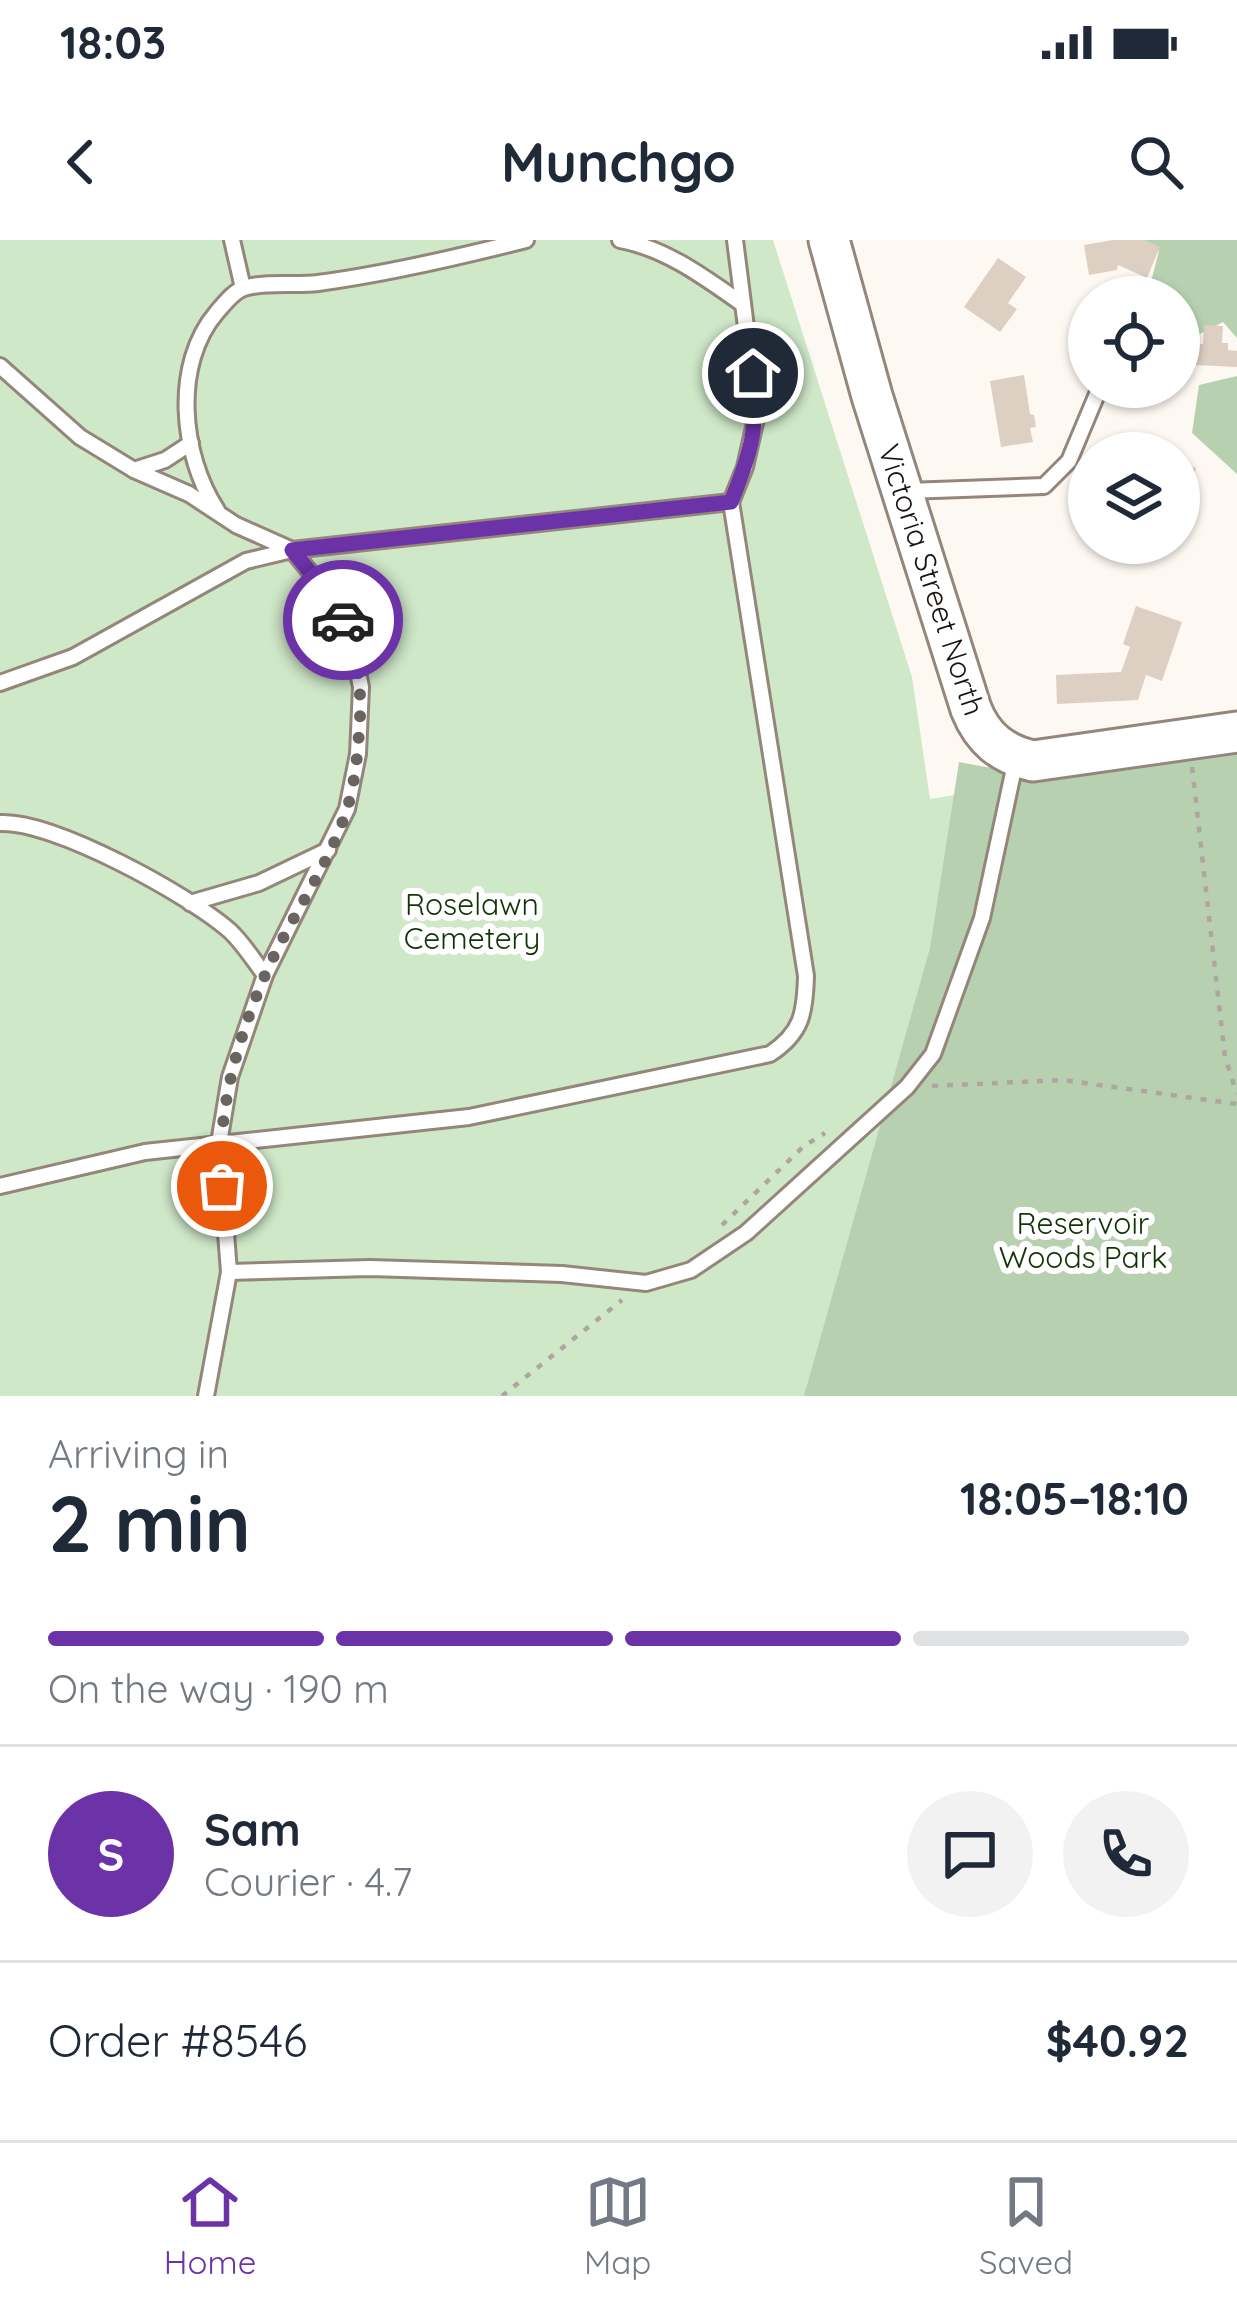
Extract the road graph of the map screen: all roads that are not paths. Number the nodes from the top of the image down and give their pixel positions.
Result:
1 (232, 240) edge
2 (526, 240) edge
3 (620, 240) edge
4 (735, 240) edge
5 (829, 240) edge
6 (243, 288) junction
7 (741, 302) junction
8 (0, 366) edge
9 (1091, 408) edge
10 (191, 443) junction
11 (134, 470) junction
12 (902, 491) junction
13 (731, 502) junction
14 (220, 514) junction
15 (292, 550) junction
16 (0, 683) edge
17 (1237, 732) edge
18 (1016, 757) junction
19 (0, 823) edge
20 (328, 850) junction
21 (190, 903) junction
22 (265, 975) junction
23 (219, 1143) junction
24 (0, 1186) edge
25 (229, 1272) junction
26 (206, 1396) edge

1 - 6 lane
2 - 6 lane
3 - 7 lane
4 - 7 lane
5 - 12 street, Victoria Street North
6 - 10 lane
7 - 13 lane
8 - 11 lane
9 - 12 lane
10 - 11 lane
10 - 14 lane
11 - 14 lane
12 - 18 street, Victoria Street North
13 - 15 lane
13 - 23 lane
14 - 15 lane
15 - 16 lane
15 - 20 lane
17 - 18 street
18 - 25 lane
19 - 21 lane
20 - 21 lane
20 - 22 lane
21 - 22 lane
22 - 23 lane
23 - 24 lane
23 - 25 lane
25 - 26 lane

